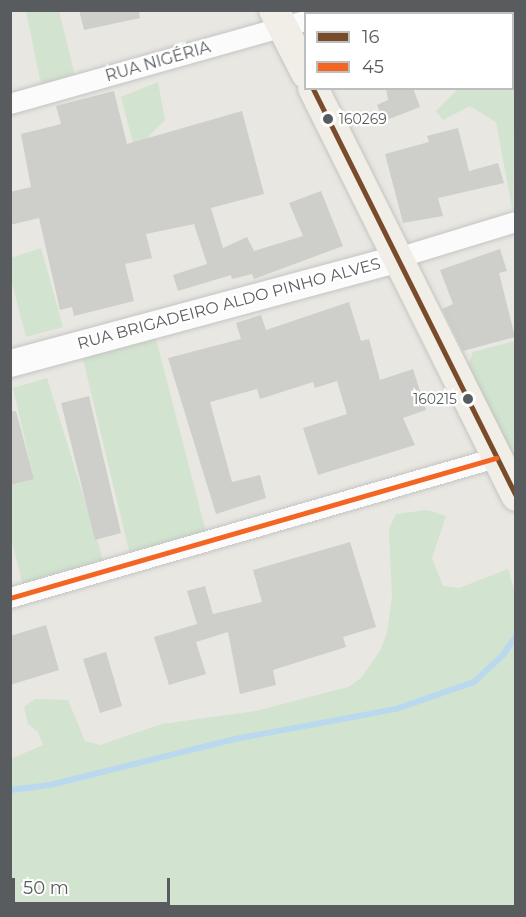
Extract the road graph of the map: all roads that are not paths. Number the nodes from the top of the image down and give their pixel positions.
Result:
1 (288, 20) edge
2 (304, 67) edge
3 (314, 90) edge
4 (10, 104) edge
5 (516, 222) edge
6 (398, 258) junction
7 (10, 363) edge
8 (496, 458) junction
9 (516, 496) edge
10 (10, 598) edge

1 - 2 main road
1 - 4 street, RUA NIGÉRIA
3 - 6 main road
5 - 6 street, RUA BRIGADEIRO ALDO PINHO ALVES
6 - 7 street, RUA BRIGADEIRO ALDO PINHO ALVES
6 - 8 main road
8 - 9 main road
8 - 10 street

